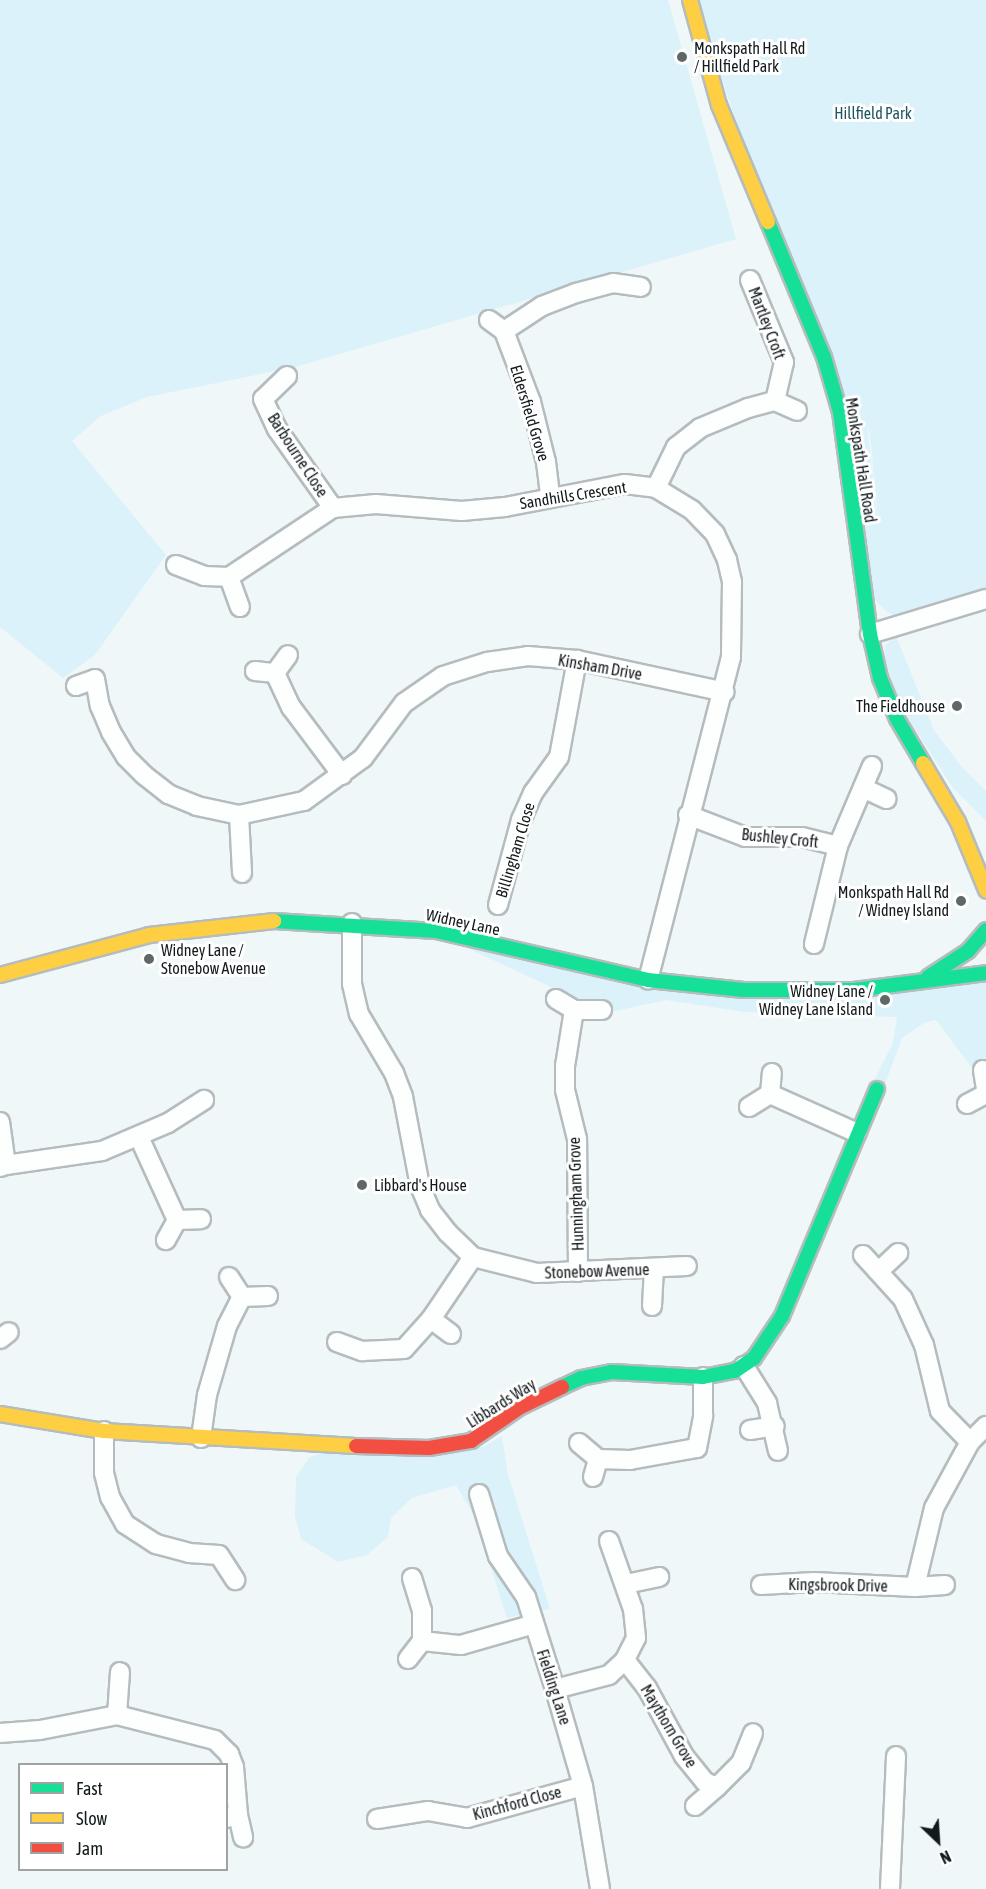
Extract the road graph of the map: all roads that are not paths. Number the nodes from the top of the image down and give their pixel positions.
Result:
1 (690, 0) edge
2 (750, 280) dead end
3 (641, 287) dead end
4 (287, 376) dead end
5 (776, 401) junction
6 (797, 411) dead end
7 (656, 488) junction
8 (550, 497) junction
9 (333, 508) junction
10 (176, 565) dead end
11 (229, 577) junction
12 (986, 599) edge
13 (240, 607) dead end
14 (870, 634) junction
15 (288, 655) dead end
16 (577, 660) junction
17 (255, 671) dead end
18 (275, 673) junction
19 (76, 686) dead end
20 (725, 692) junction
21 (872, 766) dead end
22 (342, 775) junction
23 (863, 788) junction
24 (887, 799) dead end
25 (239, 815) junction
26 (688, 815) junction
27 (958, 822) junction
28 (838, 846) junction
29 (986, 847) edge
30 (242, 873) dead end
31 (986, 890) edge
32 (498, 905) dead end
33 (352, 923) junction
34 (986, 930) edge
35 (814, 945) dead end
36 (986, 973) edge
37 (0, 975) edge
38 (648, 980) junction
39 (921, 981) junction
40 (556, 999) dead end
41 (574, 1010) junction
42 (602, 1010) dead end
43 (983, 1070) dead end
44 (772, 1073) dead end
45 (877, 1089) dead end
46 (986, 1092) edge
47 (770, 1094) junction
48 (204, 1100) dead end
49 (967, 1104) dead end
50 (749, 1107) dead end
51 (0, 1122) edge
52 (857, 1133) junction
53 (139, 1137) junction
54 (3, 1166) edge
55 (201, 1219) dead end
56 (177, 1220) junction
57 (166, 1240) dead end
58 (898, 1253) dead end
59 (862, 1255) dead end
60 (473, 1257) junction
61 (687, 1266) dead end
62 (654, 1270) junction
63 (880, 1270) junction
64 (578, 1272) junction
65 (229, 1277) dead end
66 (268, 1296) dead end
67 (242, 1297) junction
68 (652, 1306) dead end
69 (430, 1319) junction
70 (451, 1334) dead end
71 (337, 1342) dead end
72 (744, 1366) junction
73 (703, 1377) junction
74 (0, 1414) edge
75 (775, 1426) junction
76 (986, 1426) edge
77 (104, 1431) junction
78 (750, 1431) dead end
79 (201, 1437) junction
80 (970, 1442) junction
81 (579, 1443) dead end
82 (778, 1451) dead end
83 (598, 1459) junction
84 (593, 1477) dead end
85 (479, 1494) dead end
86 (609, 1541) dead end
87 (659, 1576) dead end
88 (412, 1578) dead end
89 (235, 1580) dead end
90 (626, 1584) junction
91 (945, 1585) dead end
92 (761, 1586) dead end
93 (915, 1587) junction
94 (534, 1624) junction
95 (422, 1641) junction
96 (408, 1659) dead end
97 (626, 1660) junction
98 (120, 1672) dead end
99 (555, 1689) junction
100 (117, 1715) junction
101 (0, 1732) edge
102 (753, 1733) dead end
103 (896, 1756) dead end
104 (583, 1786) junction
105 (717, 1787) junction
106 (695, 1806) dead end
107 (232, 1816) edge
108 (377, 1819) dead end
109 (243, 1837) dead end
110 (600, 1889) edge
111 (890, 1889) edge

1 - 14 street, Monkspath Hall Road
2 - 5 street, Martley Croft
3 - 8 street, Eldersfield Grove
4 - 9 street, Barbourne Close
5 - 6 street
5 - 7 street
7 - 8 street, Sandhills Crescent
7 - 20 street, Sandhills Crescent
8 - 9 street, Sandhills Crescent
9 - 11 street, Sandhills Crescent
10 - 11 street
11 - 13 street
12 - 14 street
14 - 27 street, Monkspath Hall Road
15 - 18 street
16 - 20 street, Kinsham Drive
16 - 22 street, Kinsham Drive
16 - 32 street, Billingham Close
17 - 18 street
18 - 22 street
19 - 25 street, Kinsham Drive
20 - 26 street, Sandhills Crescent
21 - 23 street, Bushley Croft
22 - 25 street, Kinsham Drive
23 - 24 street
23 - 28 street, Bushley Croft
25 - 30 street
26 - 28 street, Bushley Croft
26 - 38 street, Sandhills Crescent
27 - 29 street, Monkspath Hall Road
27 - 31 street, Monkspath Hall Road
28 - 35 street, Bushley Croft
33 - 37 street, Widney Lane
33 - 38 street, Widney Lane
33 - 60 street
34 - 39 street, Widney Lane
36 - 39 street, Widney Lane
38 - 39 street, Widney Lane
40 - 41 street
41 - 42 street
41 - 64 street, Hunningham Grove
43 - 46 street
44 - 47 street
45 - 52 street
46 - 49 street
47 - 50 street
47 - 52 street
48 - 53 street
51 - 54 street
52 - 72 street
53 - 54 street
53 - 56 street
55 - 56 street
56 - 57 street
58 - 63 street
59 - 63 street
60 - 64 street, Stonebow Avenue
60 - 69 street
61 - 62 street, Stonebow Avenue
62 - 64 street, Stonebow Avenue
62 - 68 street
63 - 80 street
65 - 67 street
66 - 67 street
67 - 79 street
69 - 70 street
69 - 71 street
72 - 73 street, Libbards Way
72 - 75 street
73 - 79 street, Libbards Way
73 - 83 street
74 - 77 street, Libbards Way
75 - 78 street
75 - 82 street
76 - 80 street
77 - 79 street, Libbards Way
77 - 89 street
80 - 93 street
81 - 83 street
83 - 84 street
85 - 94 street, Fielding Lane
86 - 90 street
87 - 90 street
88 - 95 street
90 - 97 street
91 - 93 street, Kingsbrook Drive
92 - 93 street, Kingsbrook Drive
94 - 95 street
94 - 99 street, Fielding Lane
95 - 96 street
97 - 99 street
97 - 105 street, Maythorn Grove
98 - 100 street
99 - 104 street, Fielding Lane
100 - 101 street
100 - 107 street
102 - 105 street
103 - 111 street
104 - 108 street, Kinchford Close
104 - 110 street, Fielding Lane
105 - 106 street
107 - 109 street

